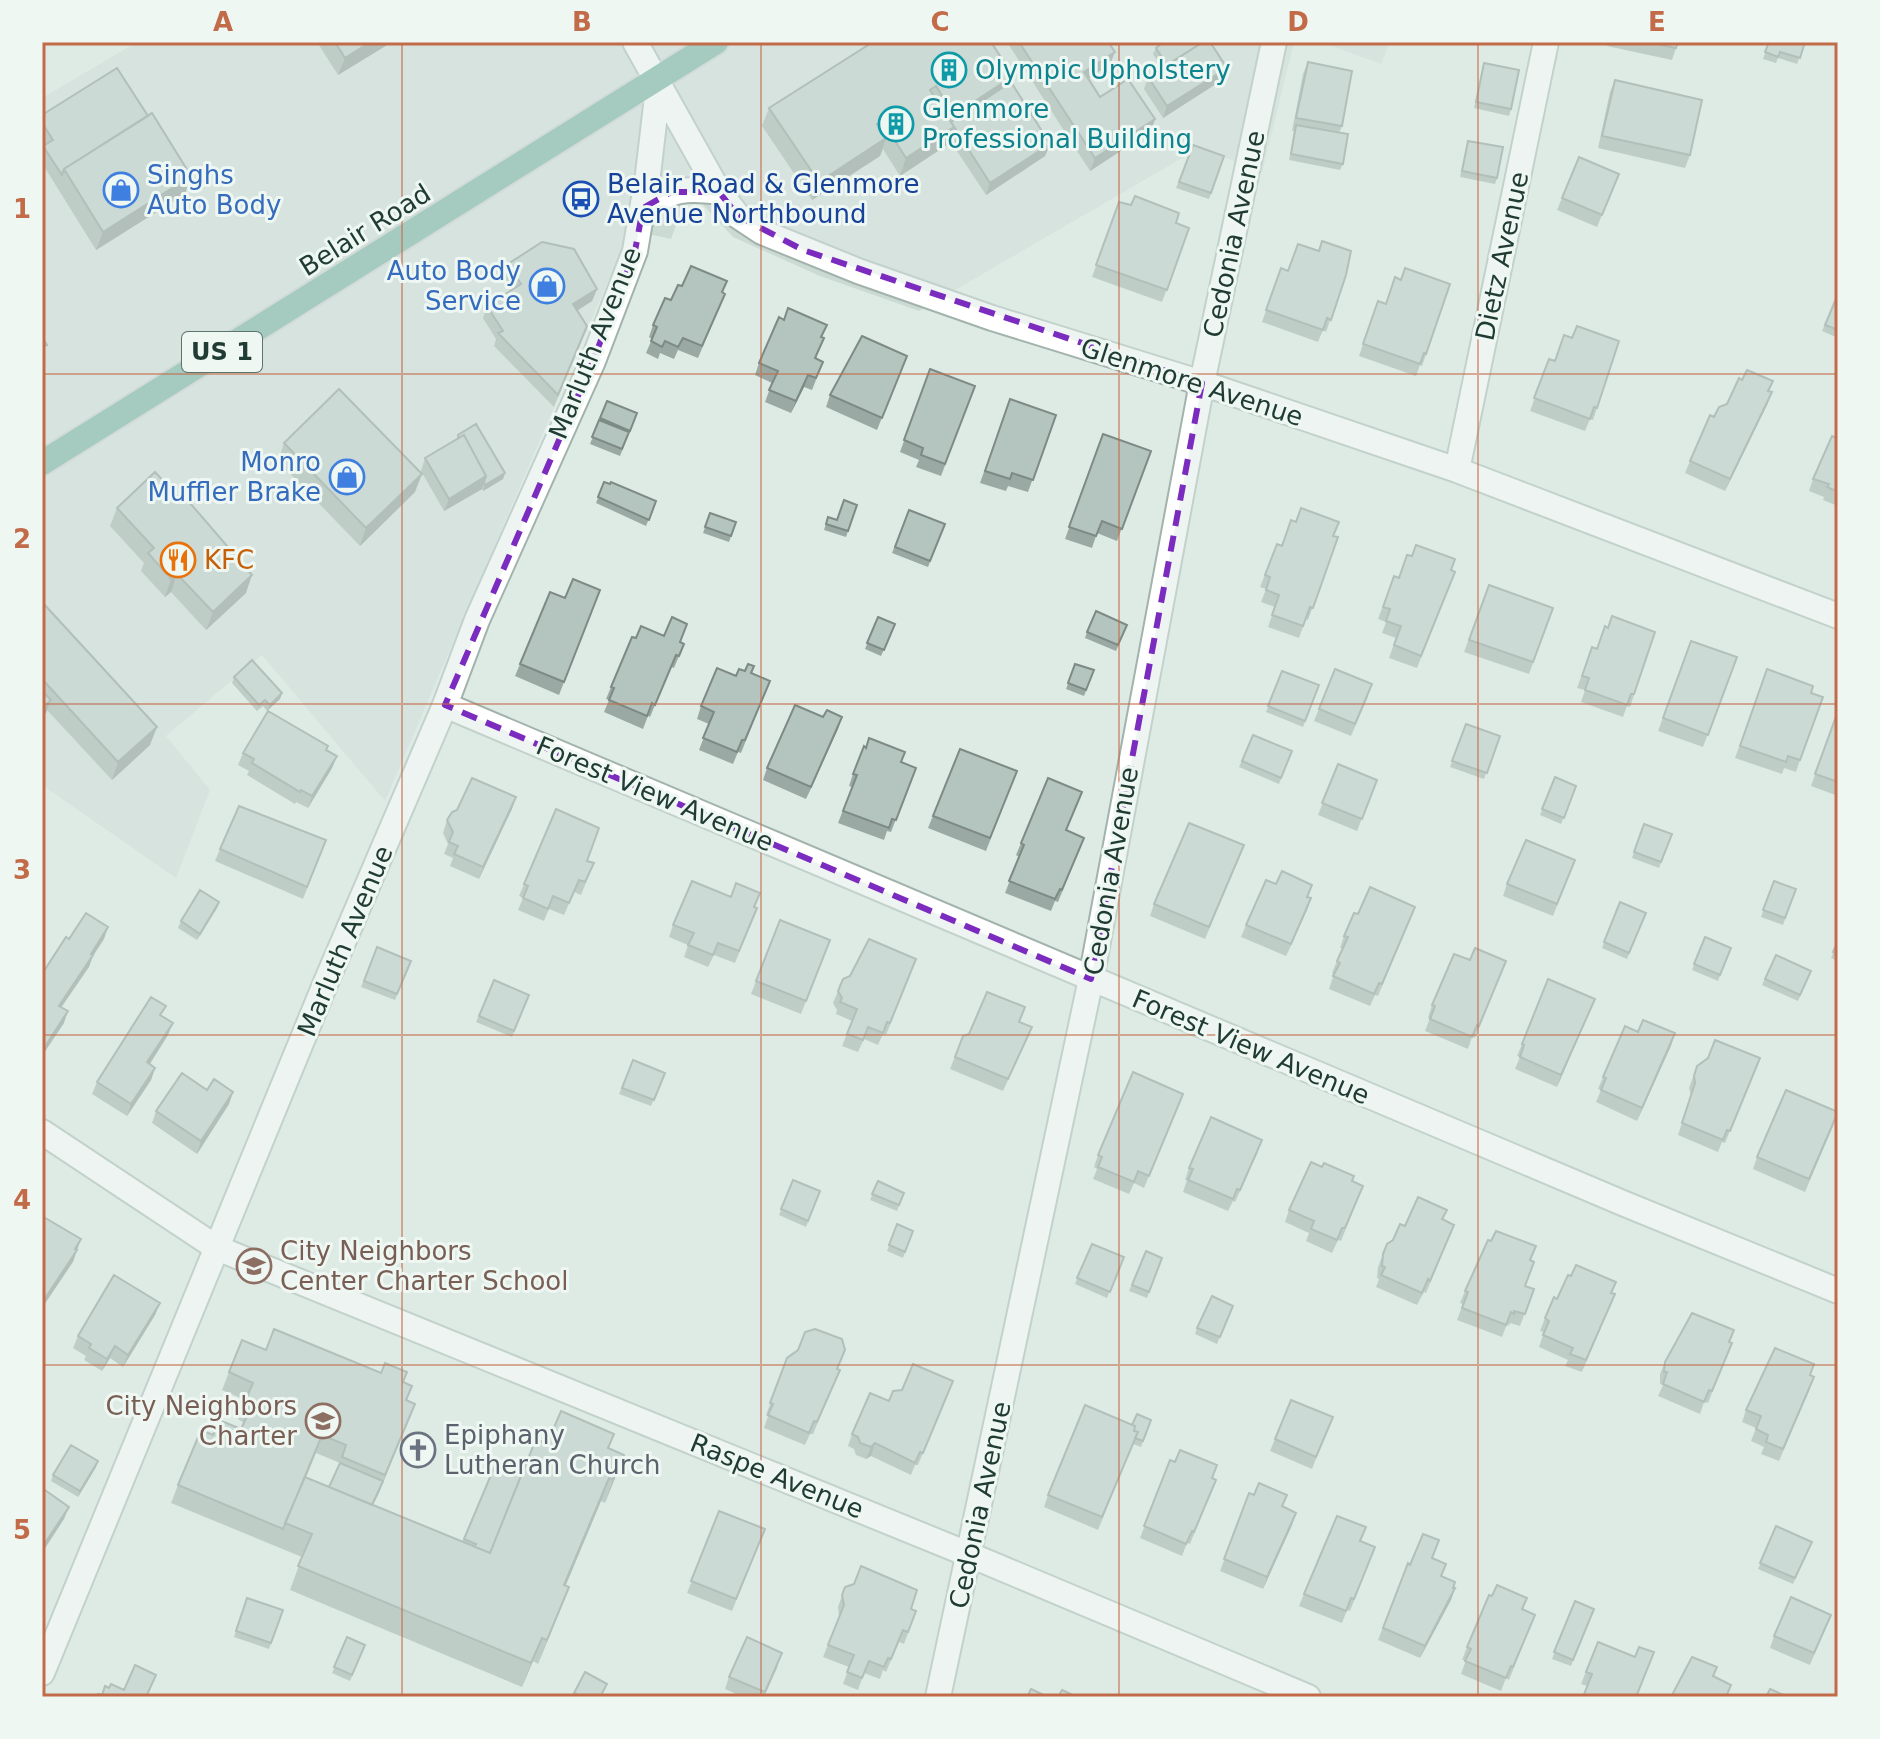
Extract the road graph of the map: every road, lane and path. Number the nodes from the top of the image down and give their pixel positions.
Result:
1 (635, 42) edge
2 (716, 42) edge
3 (1274, 42) edge
4 (1546, 42) edge
5 (659, 80) junction
6 (719, 192) junction
7 (643, 208) junction
8 (1202, 383) junction
9 (42, 463) edge
10 (1457, 470) junction
11 (1838, 616) edge
12 (445, 705) junction
13 (1091, 979) junction
14 (42, 1132) edge
15 (217, 1248) junction
16 (1838, 1291) edge
17 (970, 1555) junction
18 (42, 1673) edge
19 (938, 1697) edge
20 (1308, 1697) edge

1 - 5 street, Glenmore Avenue
2 - 5 main road, Belair Road / US 1
3 - 8 street, Cedonia Avenue
4 - 10 street, Dietz Avenue
5 - 6 street, Glenmore Avenue
5 - 7 street, Marluth Avenue
5 - 9 main road, Belair Road / US 1
6 - 7 street
6 - 8 street, Glenmore Avenue
7 - 12 street, Marluth Avenue
8 - 10 street, Glenmore Avenue
8 - 13 street, Cedonia Avenue
10 - 11 street, Glenmore Avenue
12 - 13 street, Forest View Avenue
12 - 15 street, Marluth Avenue
13 - 16 street, Forest View Avenue
13 - 17 street, Cedonia Avenue
14 - 15 street, Raspe Avenue
15 - 17 street, Raspe Avenue
15 - 18 street, Marluth Avenue
17 - 19 street, Cedonia Avenue
17 - 20 street, Raspe Avenue

